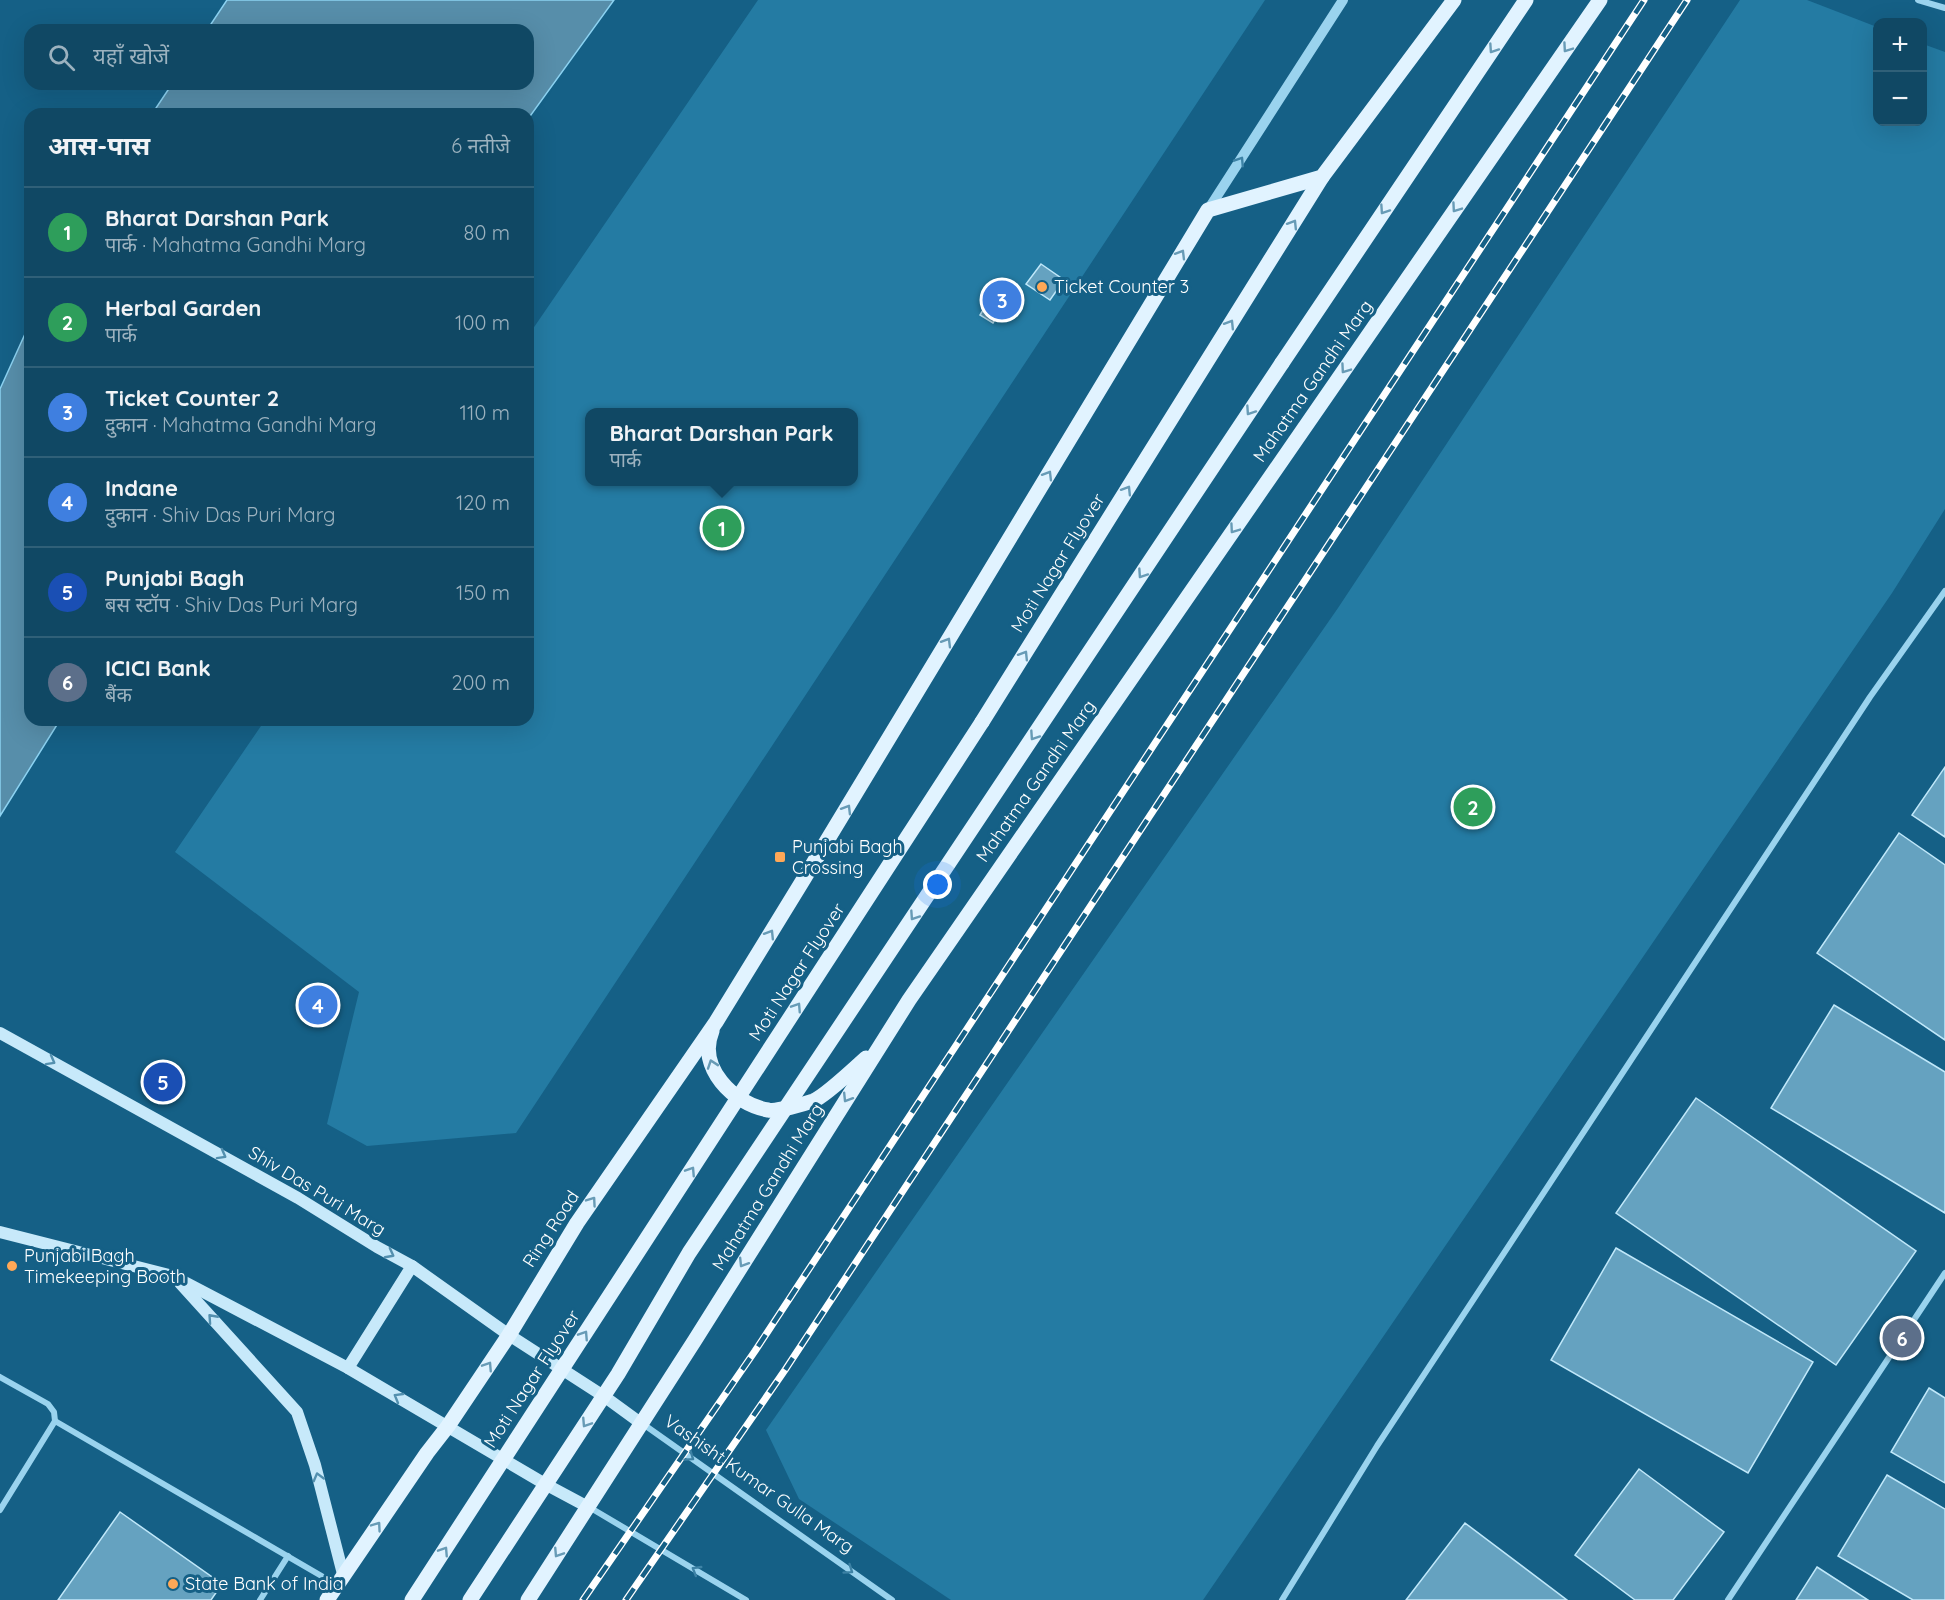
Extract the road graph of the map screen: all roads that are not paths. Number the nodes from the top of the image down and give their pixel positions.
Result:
1 (1343, 0) edge
2 (1454, 0) edge
3 (1526, 0) edge
4 (1600, 0) edge
5 (1918, 0) edge
6 (1945, 8) edge
7 (1322, 177) junction
8 (1208, 210) junction
9 (1945, 591) edge
10 (1943, 600) edge
11 (716, 1022) junction
12 (0, 1033) edge
13 (878, 1049) junction
14 (0, 1232) edge
15 (412, 1266) junction
16 (1945, 1273) edge
17 (173, 1276) junction
18 (509, 1335) junction
19 (348, 1368) junction
20 (0, 1377) edge
21 (605, 1397) joint
22 (55, 1421) junction
23 (642, 1424) junction
24 (448, 1426) junction
25 (588, 1507) junction
26 (0, 1510) edge
27 (288, 1556) junction
28 (340, 1580) junction
29 (260, 1600) edge
30 (327, 1600) edge
31 (412, 1600) edge
32 (470, 1600) edge
33 (528, 1600) edge
34 (746, 1600) edge
35 (892, 1600) edge
36 (1282, 1600) edge
37 (1728, 1600) edge

8 -> 1 street
2 - 7 main road
3 -> 32 main road, Mahatma Gandhi Marg, bridge
4 -> 13 main road, Mahatma Gandhi Marg
5 - 6 street
7 - 8 main road
31 -> 7 main road, Moti Nagar Flyover, bridge
11 -> 8 main road, Ring Road
9 - 10 street
10 - 36 street
13 -> 11 main road
18 -> 11 main road, Ring Road
12 -> 15 main road, Shiv Das Puri Marg
13 -> 23 main road, Mahatma Gandhi Marg
14 - 17 main road
15 - 18 main road, Shiv Das Puri Marg
15 - 19 main road
16 - 37 street
17 - 19 main road
28 -> 17 main road
18 - 21 main road, Shiv Das Puri Marg
24 -> 18 main road, Ring Road
24 -> 19 main road
20 - 22 street
21 - 23 main road, Vashisht Kumar Gulla Marg
22 - 26 street
22 - 27 street
23 - 25 main road, Mahatma Gandhi Marg
23 -> 35 street, Vashisht Kumar Gulla Marg
24 - 25 main road
28 -> 24 main road, Ring Road
25 -> 33 main road, Mahatma Gandhi Marg
34 -> 25 street
27 - 28 street
27 - 29 street
28 - 30 main road, Ring Road

